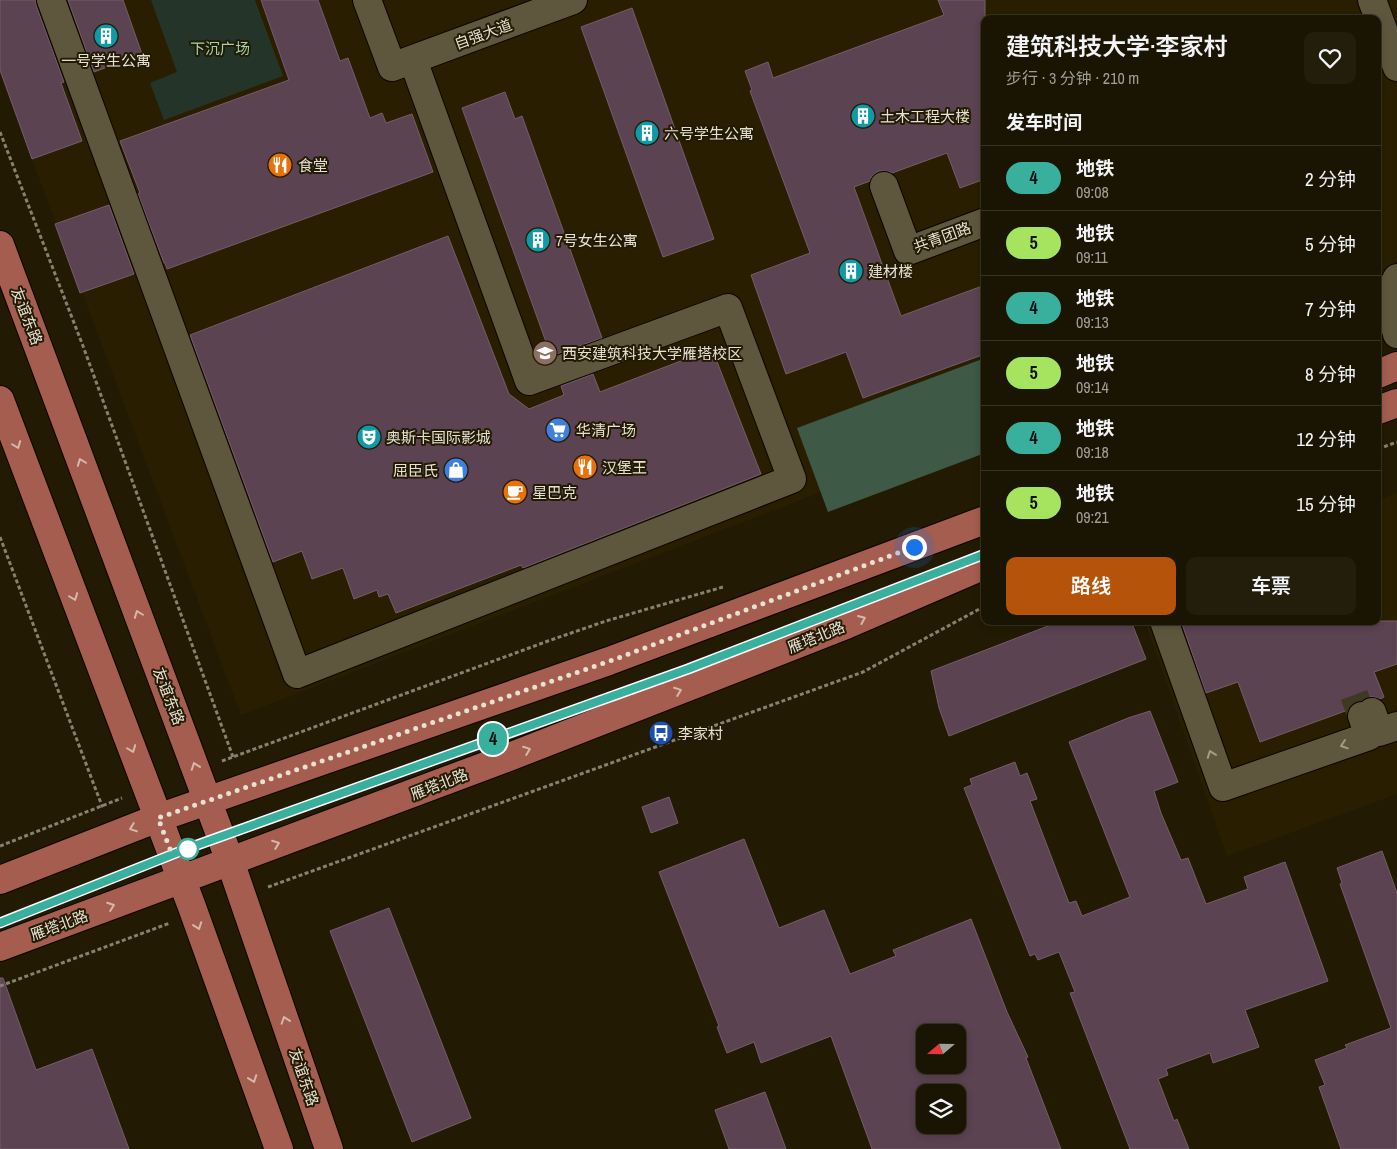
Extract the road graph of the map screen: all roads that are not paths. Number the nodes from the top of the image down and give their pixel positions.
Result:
1 (51, 0) edge
2 (367, 0) edge
3 (574, 0) edge
4 (1372, 0) edge
5 (1378, 15) edge
6 (1381, 24) edge
7 (402, 64) junction
8 (1397, 68) edge
9 (1381, 75) edge
10 (884, 186) dead end
11 (981, 224) edge
12 (0, 245) edge
13 (1397, 278) edge
14 (1397, 334) edge
15 (1397, 366) edge
16 (1381, 373) edge
17 (0, 400) edge
18 (1397, 403) edge
19 (1381, 409) edge
20 (981, 522) edge
21 (981, 567) edge
22 (1165, 625) edge
23 (1397, 726) edge
24 (208, 800) junction
25 (158, 818) junction
26 (230, 861) junction
27 (0, 880) edge
28 (181, 880) junction
29 (0, 948) edge
30 (279, 1149) edge
31 (329, 1149) edge

1 - 7 street
2 - 7 street
3 - 7 street, 自强大道
4 - 5 street
6 - 8 street
8 - 9 street
10 - 11 street, 共青团路
24 -> 12 main road, 友谊东路
13 - 14 street
15 - 16 main road
17 -> 25 main road
18 - 19 main road
20 - 24 main road
26 -> 21 main road, 雁塔北路
23 -> 22 street
24 - 25 main road
24 - 26 main road, 友谊东路
25 -> 27 main road
25 - 28 main road
26 - 28 main road, 雁塔北路
31 -> 26 main road, 友谊东路
29 -> 28 main road, 雁塔北路
28 -> 30 main road

